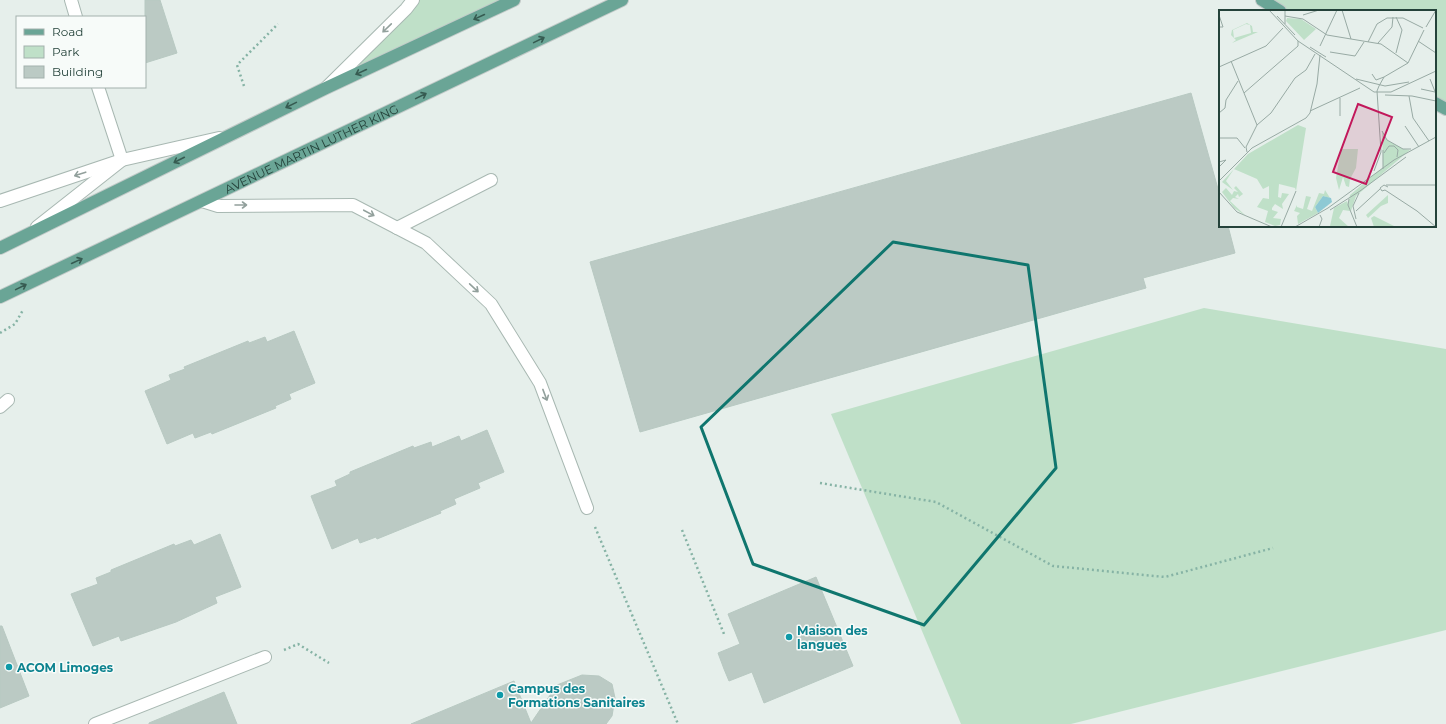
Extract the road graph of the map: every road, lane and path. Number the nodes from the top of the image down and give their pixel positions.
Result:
1 (71, 0) edge
2 (413, 0) edge
3 (514, 0) edge
4 (622, 0) edge
5 (1262, 0) edge
6 (1278, 10) edge
7 (76, 16) edge
8 (278, 24) dead end
9 (244, 86) dead end
10 (98, 88) edge
11 (326, 88) junction
12 (1436, 104) edge
13 (1446, 110) edge
14 (226, 136) junction
15 (122, 160) junction
16 (491, 180) dead end
17 (0, 201) edge
18 (202, 201) junction
19 (397, 228) junction
20 (22, 238) junction
21 (0, 248) edge
22 (0, 297) edge
23 (820, 483) dead end
24 (587, 508) joint
25 (682, 530) dead end
26 (1273, 548) dead end
27 (724, 634) dead end
28 (265, 657) joint
29 (329, 663) dead end
30 (95, 724) edge
31 (678, 724) edge

1 - 7 street
2 -> 11 street
3 -> 11 main road
18 -> 4 main road, AVENUE MARTIN LUTHER KING
5 - 6 main road
8 - 9 path
10 - 15 street
11 -> 14 main road
12 - 13 main road
14 - 15 street
14 -> 20 main road
15 -> 17 street
15 - 20 street
16 - 19 street
18 -> 19 street
22 -> 18 main road, AVENUE MARTIN LUTHER KING
19 -> 24 street
20 - 21 main road
23 - 26 path
24 - 31 path
25 - 27 path
28 - 29 path
28 - 30 street

